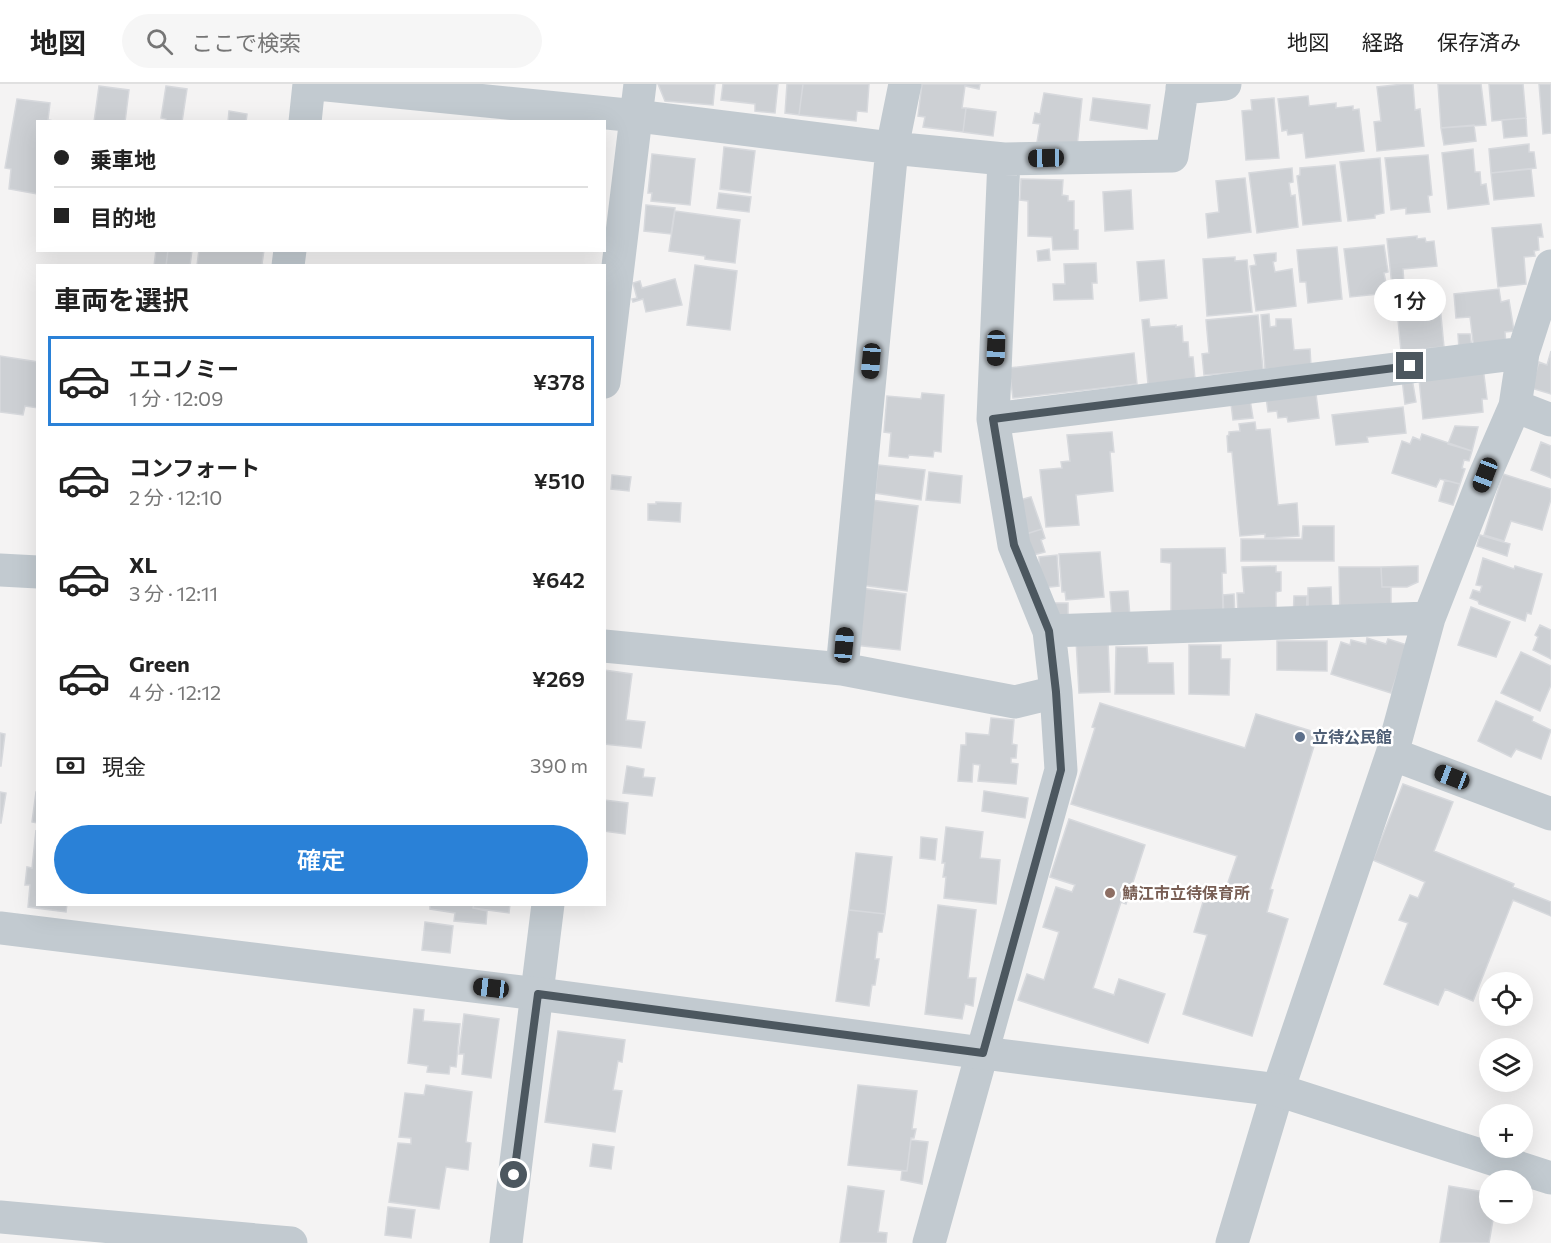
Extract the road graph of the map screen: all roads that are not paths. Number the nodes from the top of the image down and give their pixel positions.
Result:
1 (309, 84) edge
2 (317, 84) edge
3 (640, 84) edge
4 (905, 84) edge
5 (1225, 84) edge
6 (1182, 86) edge
7 (637, 116) junction
8 (305, 120) edge
9 (892, 148) junction
10 (1004, 159) junction
11 (1551, 266) edge
12 (1523, 353) junction
13 (606, 366) edge
14 (1515, 406) junction
15 (993, 419) junction
16 (1551, 420) edge
17 (0, 570) edge
18 (36, 572) edge
19 (1429, 618) junction
20 (1049, 631) junction
21 (606, 646) edge
22 (842, 669) junction
23 (1056, 692) junction
24 (1392, 754) junction
25 (1551, 814) edge
26 (548, 906) edge
27 (0, 928) edge
28 (538, 994) junction
29 (983, 1053) junction
30 (1278, 1090) junction
31 (1551, 1178) edge
32 (0, 1217) edge
33 (201, 1239) edge
34 (291, 1243) edge
35 (506, 1243) edge
36 (928, 1243) edge
37 (1232, 1243) edge

1 - 8 street
2 - 7 street
3 - 7 street
4 - 9 street
5 - 6 street
6 - 10 street
7 - 9 street
7 - 13 street
9 - 10 street
9 - 22 street
10 - 15 street
11 - 12 street
12 - 14 street
12 - 15 street
14 - 16 street
14 - 19 street
15 - 20 street
17 - 18 street
19 - 20 street
19 - 24 street
20 - 23 street
21 - 22 street
22 - 23 street
23 - 29 street
24 - 25 street
24 - 30 street
26 - 28 street
27 - 28 street
28 - 29 street
28 - 35 street
29 - 30 street
29 - 36 street
30 - 31 street
30 - 37 street
32 - 33 street
33 - 34 street

